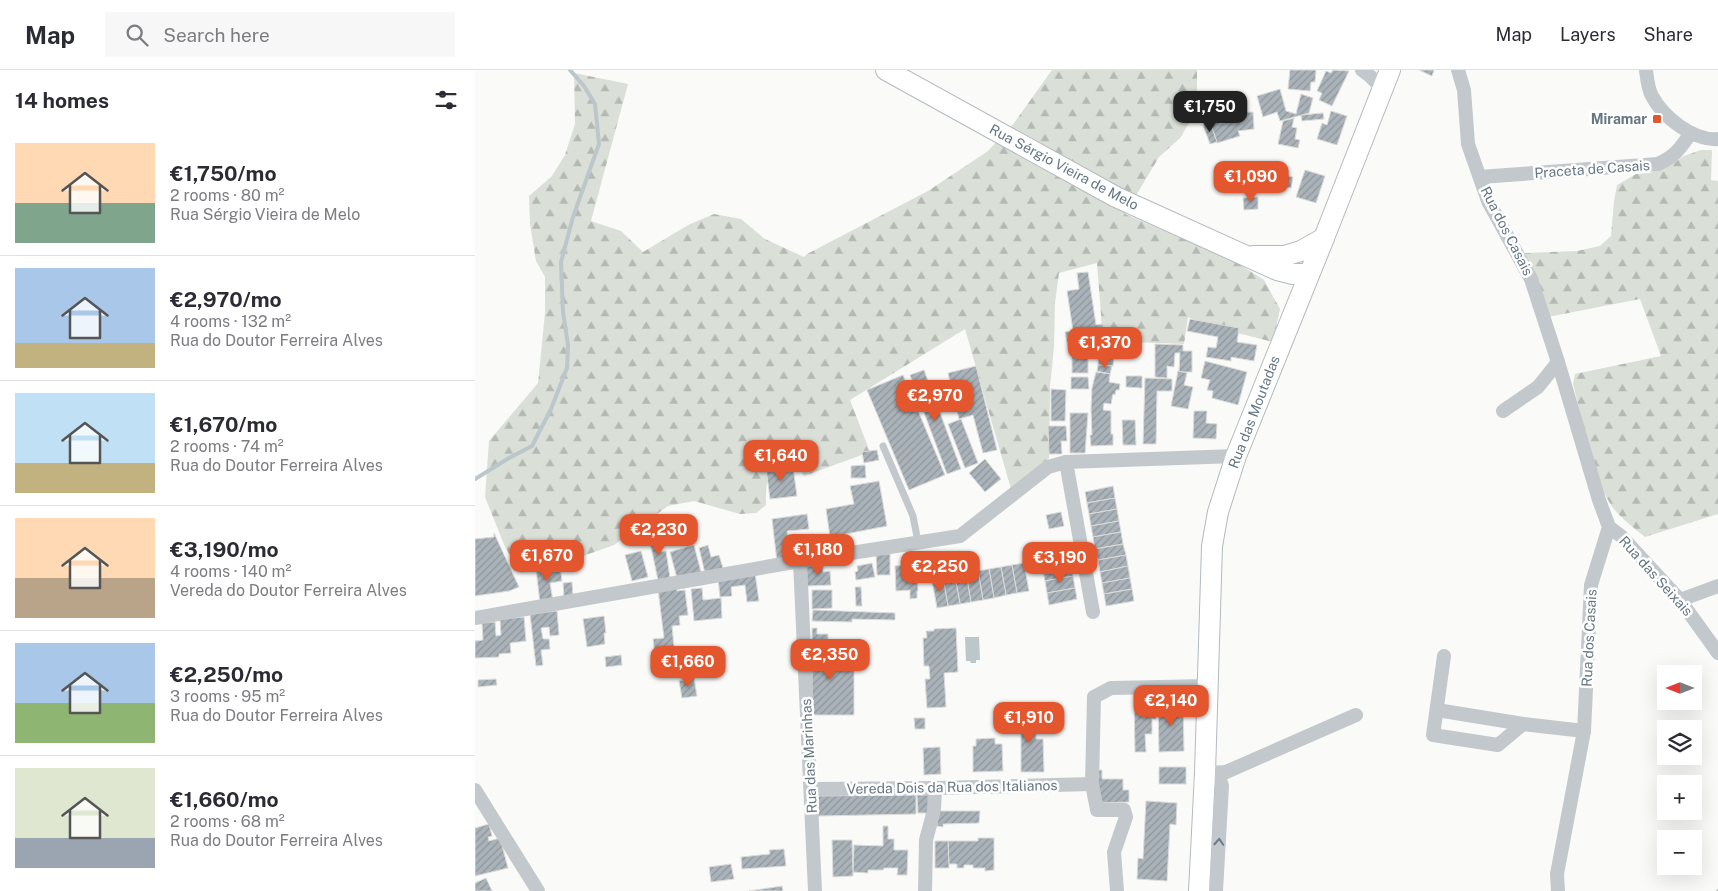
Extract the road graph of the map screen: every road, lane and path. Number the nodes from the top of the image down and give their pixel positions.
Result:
1 (886, 70) edge
2 (1362, 70) edge
3 (1390, 70) edge
4 (1458, 70) edge
5 (1645, 70) edge
6 (1383, 89) junction
7 (1691, 132) junction
8 (1718, 139) edge
9 (1480, 177) junction
10 (1324, 238) junction
11 (1281, 263) junction
12 (1309, 274) junction
13 (1293, 315) junction
14 (1558, 362) junction
15 (1503, 411) dead end
16 (883, 446) dead end
17 (1236, 456) junction
18 (1066, 462) junction
19 (1609, 527) junction
20 (918, 542) junction
21 (800, 561) junction
22 (1718, 586) edge
23 (1680, 600) junction
24 (1093, 612) dead end
25 (475, 618) edge
26 (1718, 653) edge
27 (1444, 656) dead end
28 (1207, 686) junction
29 (1437, 710) junction
30 (1356, 715) dead end
31 (1523, 724) junction
32 (1584, 731) junction
33 (1212, 773) junction
34 (1092, 784) junction
35 (935, 788) junction
36 (811, 789) junction
37 (475, 790) edge
38 (538, 891) edge
39 (815, 891) edge
40 (925, 891) edge
41 (1117, 891) edge
42 (1192, 891) edge
43 (1199, 891) edge
44 (1216, 891) edge
45 (1558, 891) edge

1 - 11 main road, Rua Sérgio Vieira de Melo
2 - 6 street
3 - 6 main road, Rua das Moutadas
4 - 9 street, Rua dos Casais
5 - 7 street
6 - 10 main road, Rua das Moutadas
7 - 8 street
7 - 9 street, Praceta de Casais
9 - 14 street, Rua dos Casais
10 - 11 main road, Rua Sérgio Vieira de Melo
10 - 12 main road, Rua das Moutadas
11 - 12 main road
11 - 13 main road
12 - 13 main road, Rua das Moutadas
13 - 17 main road, Rua das Moutadas
14 - 15 street
14 - 19 street, Rua dos Casais
16 - 20 lane
17 - 18 street
17 - 28 main road, Rua das Moutadas
18 - 20 street
18 - 24 street
19 - 23 street, Rua das Seixais
19 - 32 street, Rua dos Casais
20 - 21 street
21 - 25 street
21 - 36 street, Rua das Marinhas
22 - 23 street
23 - 26 street, Rua das Seixais
27 - 29 street
28 - 33 main road, Rua das Moutadas
28 - 34 street
29 - 31 street
29 - 31 street
30 - 33 street
31 - 32 street
32 - 45 street, Rua dos Casais
33 - 42 street, Rua das Moutadas
33 - 43 main road, Rua das Moutadas
44 -> 33 street, Rua das Moutadas
34 - 35 street, Vereda Dois da Rua dos Italianos
34 - 41 street
35 - 36 street, Vereda Dois da Rua dos Italianos
35 - 40 street
36 - 39 street, Rua das Marinhas
37 - 38 street

